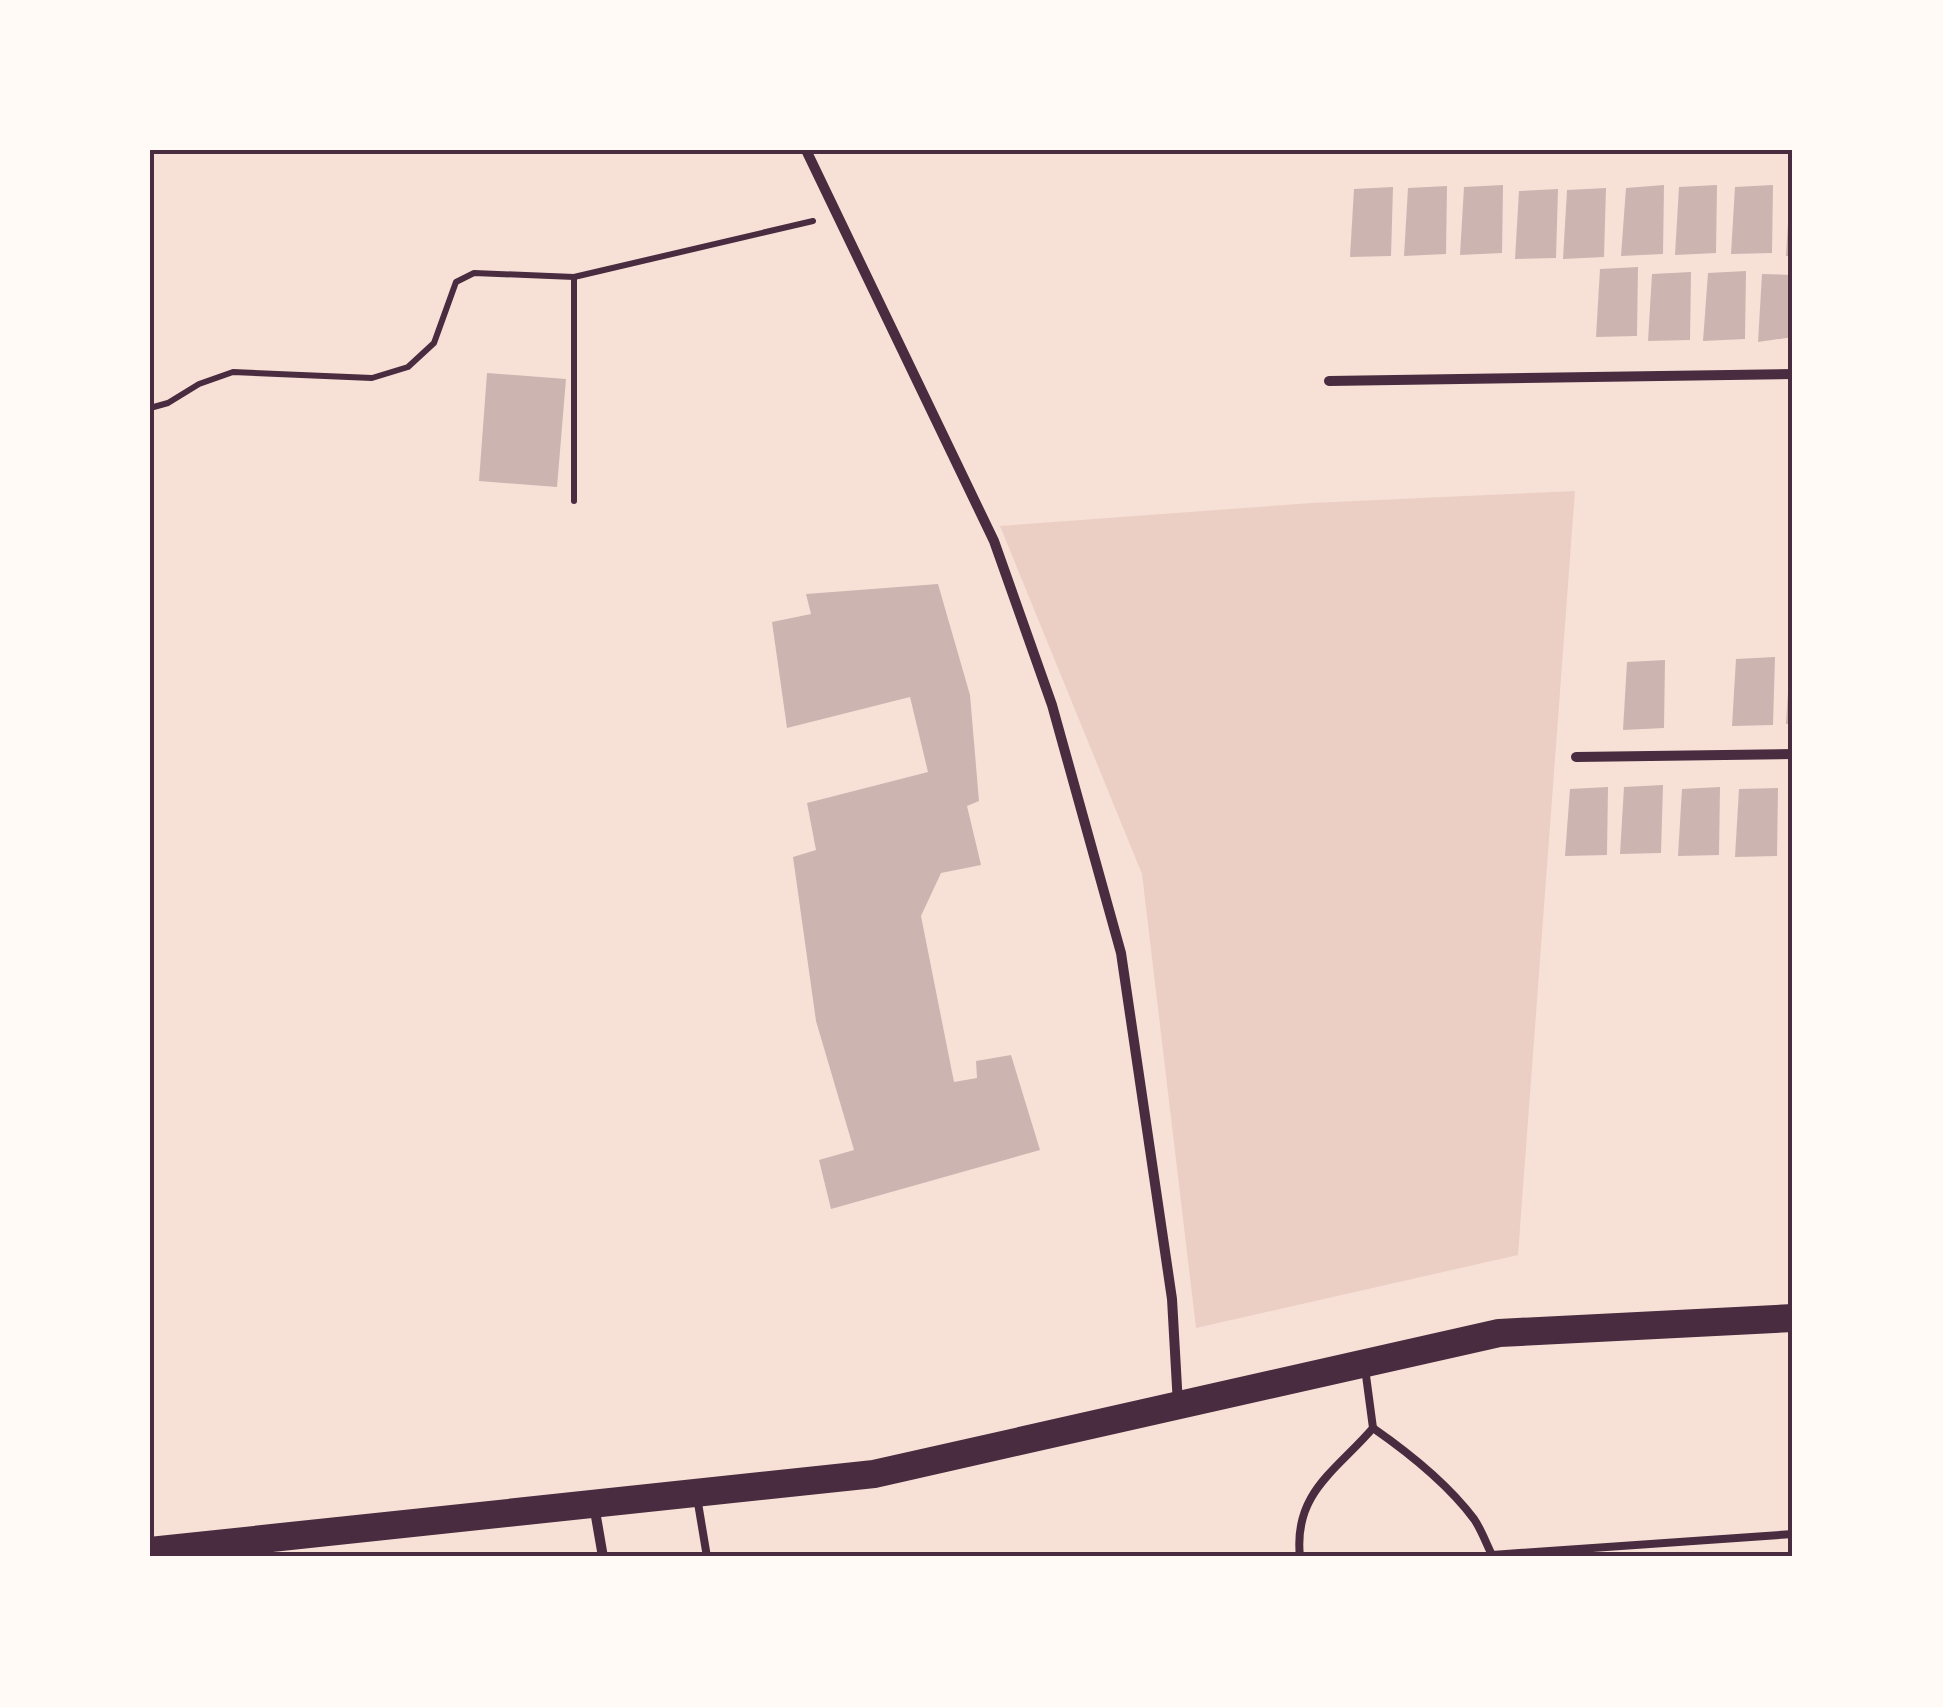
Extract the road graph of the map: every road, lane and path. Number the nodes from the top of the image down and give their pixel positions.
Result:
1 (806, 150) edge
2 (838, 216) junction
3 (574, 277) junction
4 (1793, 374) edge
5 (1329, 381) dead end
6 (150, 408) edge
7 (574, 501) dead end
8 (1793, 754) edge
9 (1576, 757) dead end
10 (1793, 1318) edge
11 (1365, 1364) junction
12 (1178, 1406) junction
13 (1372, 1428) junction
14 (696, 1493) junction
15 (594, 1504) junction
16 (1793, 1534) edge
17 (150, 1551) edge
18 (603, 1557) edge
19 (706, 1557) edge
20 (1300, 1557) edge

1 - 2 street
2 - 3 path
2 - 12 street
3 - 6 path
3 - 7 path
4 - 5 street
8 - 9 street
10 - 11 highway
11 - 12 highway
11 - 13 lane
12 - 14 highway
13 - 16 lane
13 - 20 lane
14 - 15 highway
14 - 19 lane
15 - 17 highway
15 - 18 street

